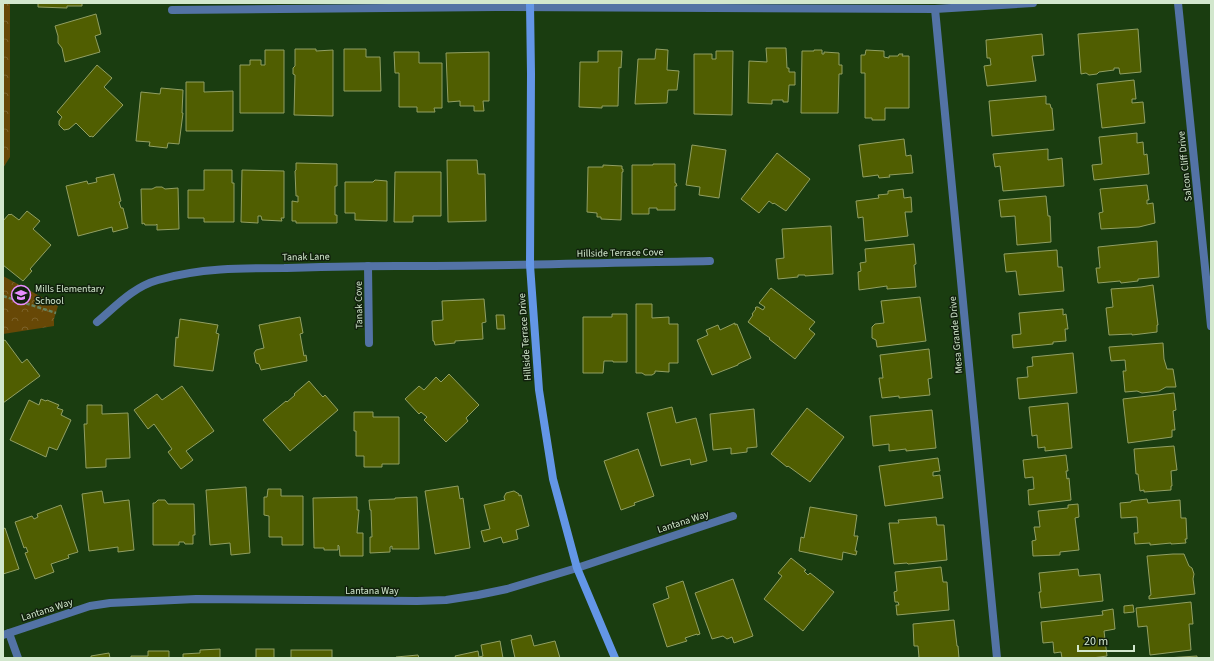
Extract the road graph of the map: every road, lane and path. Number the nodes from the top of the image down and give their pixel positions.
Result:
1 (1033, 3) edge
2 (1178, 3) edge
3 (530, 5) edge
4 (172, 10) dead end
5 (935, 10) junction
6 (710, 261) dead end
7 (530, 265) junction
8 (368, 266) junction
9 (3, 296) edge
10 (56, 313) dead end
11 (97, 322) dead end
12 (1211, 326) edge
13 (369, 343) dead end
14 (733, 516) dead end
15 (577, 568) junction
16 (6, 634) edge
17 (18, 658) edge
18 (615, 658) edge
19 (997, 658) edge

1 - 5 street
2 - 12 street, Salcon Cliff Drive
3 - 4 street
3 - 5 street
3 - 7 street, Hillside Terrace Drive
5 - 19 street, Mesa Grande Drive
6 - 7 street, Hillside Terrace Cove
7 - 8 street, Tanak Lane
7 - 15 street, Hillside Terrace Drive
8 - 11 street, Tanak Lane
8 - 13 street, Tanak Cove
9 - 10 path
14 - 15 street, Lantana Way
15 - 16 street, Lantana Way
15 - 18 street, Hillside Terrace Drive
16 - 17 street

